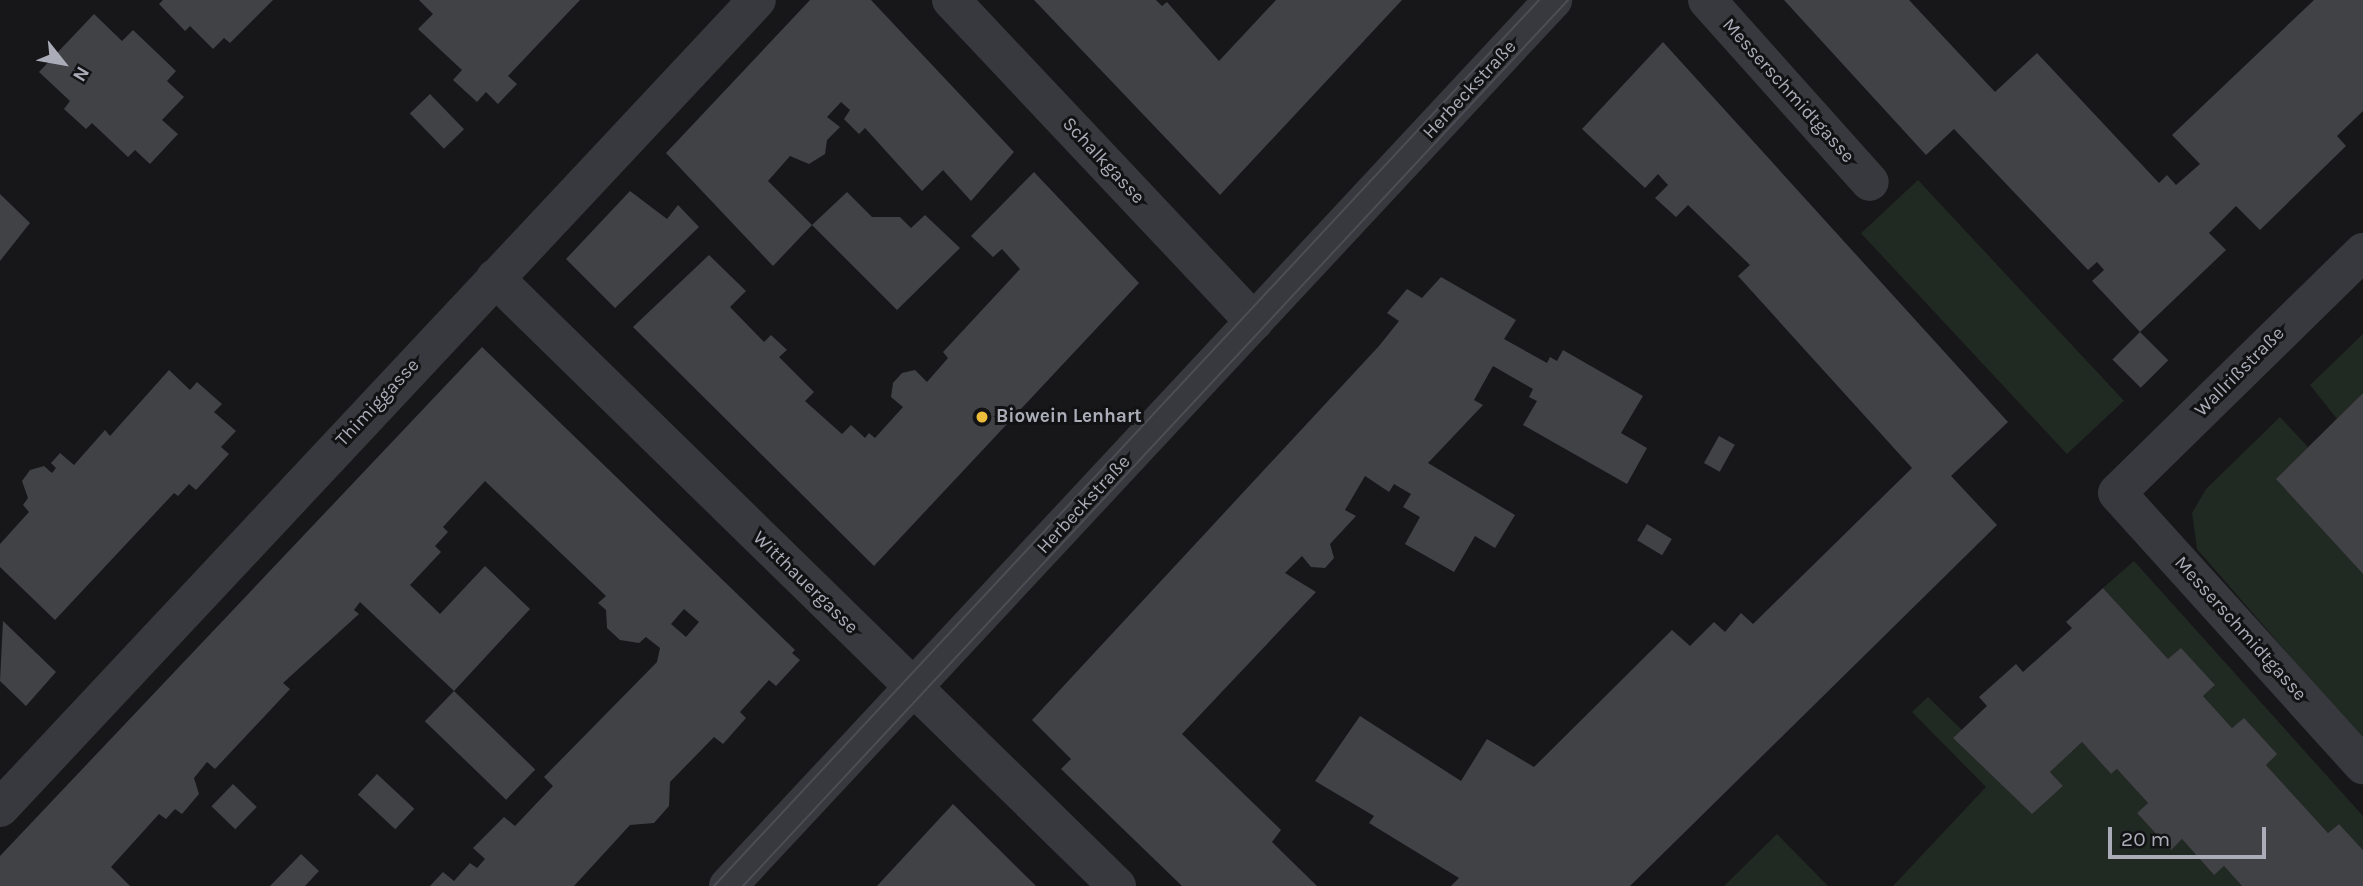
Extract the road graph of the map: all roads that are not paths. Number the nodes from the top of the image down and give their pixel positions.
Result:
1 (757, 0) edge
2 (951, 0) edge
3 (1553, 0) edge
4 (1707, 0) edge
5 (1870, 182) dead end
6 (2363, 251) edge
7 (495, 278) junction
8 (1254, 322) junction
9 (2117, 494) joint
10 (913, 688) junction
11 (2363, 765) edge
12 (0, 808) edge
13 (728, 886) edge
14 (1117, 886) edge

1 - 7 street, Thimiggasse
2 - 8 street, Schalkgasse
3 - 8 street, Herbeckstraße
4 - 5 street, Messerschmidtgasse
6 - 9 street, Wallrißstraße
7 - 10 street, Witthauergasse
7 - 12 street, Thimiggasse
8 - 10 street, Herbeckstraße
9 - 11 street, Messerschmidtgasse
10 - 13 street, Herbeckstraße
10 - 14 street, Witthauergasse

